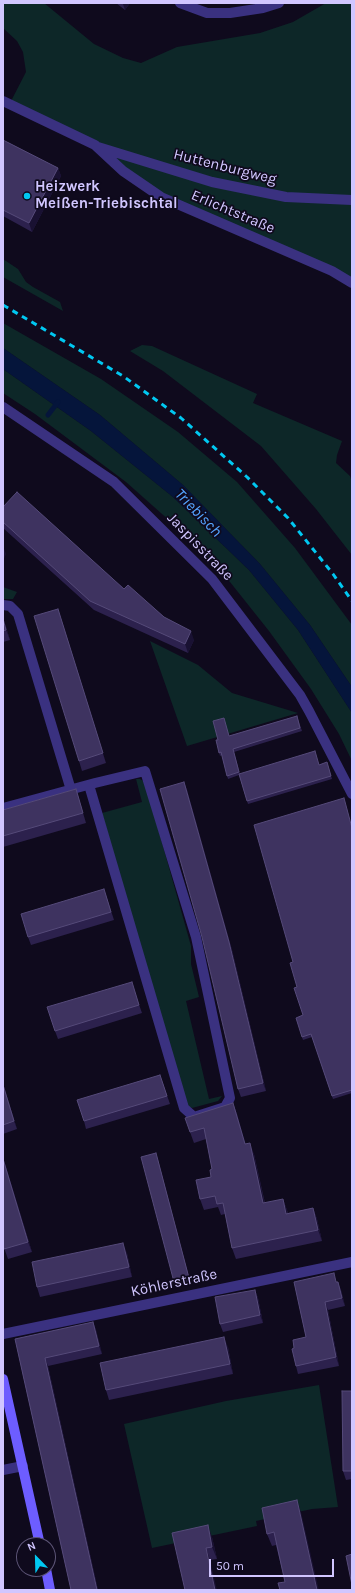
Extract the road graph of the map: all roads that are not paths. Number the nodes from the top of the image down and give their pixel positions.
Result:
1 (180, 3) edge
2 (279, 3) edge
3 (3, 101) edge
4 (95, 145) junction
5 (352, 200) edge
6 (352, 283) edge
7 (3, 407) edge
8 (3, 605) edge
9 (90, 785) junction
10 (71, 790) junction
11 (352, 794) edge
12 (3, 808) edge
13 (352, 1262) edge
14 (3, 1334) edge
15 (3, 1379) edge
16 (23, 1466) junction
17 (3, 1470) edge
18 (38, 1537) edge
19 (48, 1577) edge
20 (50, 1590) edge

1 - 2 street
3 - 4 street, Erlichtstraße
4 - 5 street, Huttenburgweg
4 - 6 street, Erlichtstraße
7 - 11 street, Jaspisstraße
8 - 10 street
9 - 9 street
9 - 10 street
10 - 12 street
13 - 14 street, Köhlerstraße
15 - 16 main road
16 - 17 street
16 - 18 main road
19 - 20 main road

